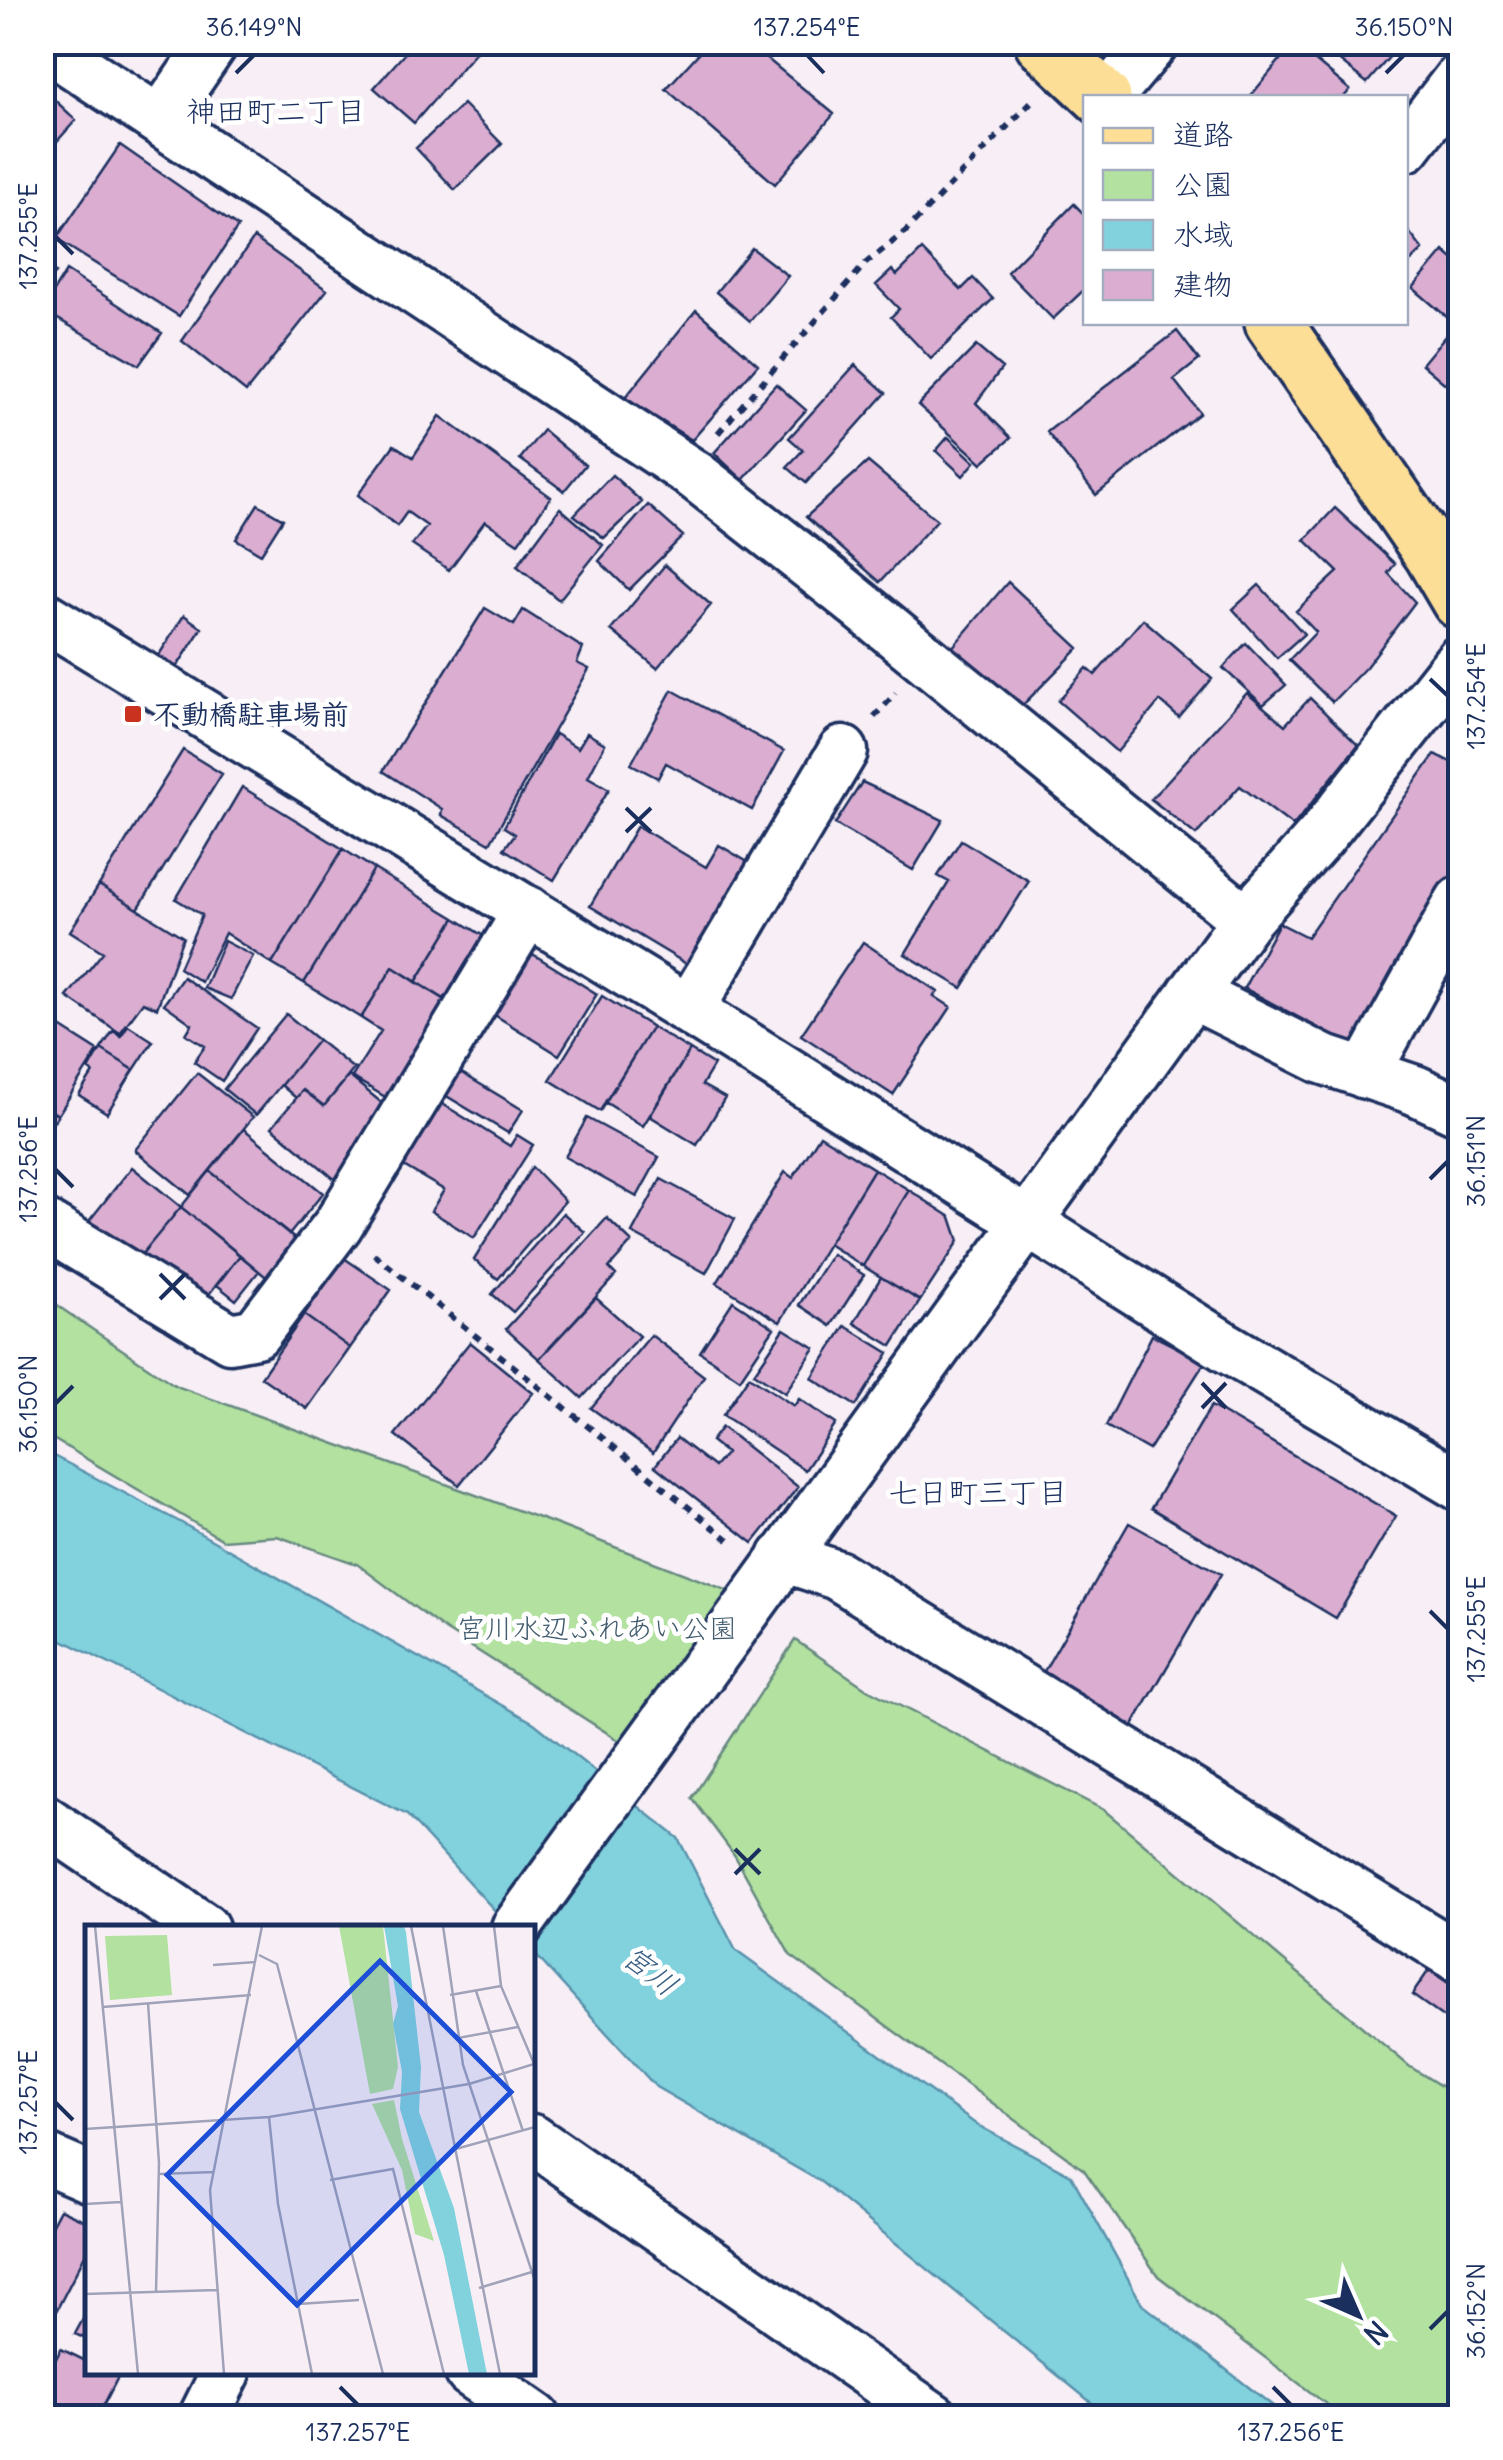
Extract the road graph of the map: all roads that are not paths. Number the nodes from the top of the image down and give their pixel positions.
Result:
1 (214, 42) edge
2 (1154, 42) edge
3 (42, 43) edge
4 (1080, 75) edge
5 (1460, 77) edge
6 (160, 121) junction
7 (1408, 145) edge
8 (1275, 325) edge
9 (1460, 601) edge
10 (42, 615) edge
11 (1460, 660) edge
12 (843, 750) road end
13 (1460, 901) edge
14 (528, 911) junction
15 (1246, 920) junction
16 (1192, 994) junction
17 (688, 1010) junction
18 (1365, 1074) junction
19 (1460, 1110) edge
20 (1027, 1220) junction
21 (42, 1223) edge
22 (1460, 1486) edge
23 (771, 1574) junction
24 (42, 1818) edge
25 (200, 1925) edge
26 (518, 1925) edge
27 (1460, 1958) edge
28 (535, 2141) edge
29 (42, 2156) edge
30 (85, 2176) edge
31 (224, 2375) edge
32 (474, 2375) edge
33 (203, 2418) edge
34 (536, 2418) edge
35 (934, 2418) edge

1 - 6 street
2 - 4 street
3 - 6 street
5 - 7 street
6 - 15 street
8 - 9 main road
10 - 14 street
11 - 15 street
12 - 17 street
13 - 18 street
14 - 17 street
14 - 21 street
15 - 16 street
16 - 18 street
16 - 20 street
17 - 20 street
18 - 19 street
20 - 22 street
20 - 23 street
23 - 26 street
23 - 27 street
24 - 25 street
28 - 35 street
29 - 30 street
31 - 33 street
32 - 34 street

